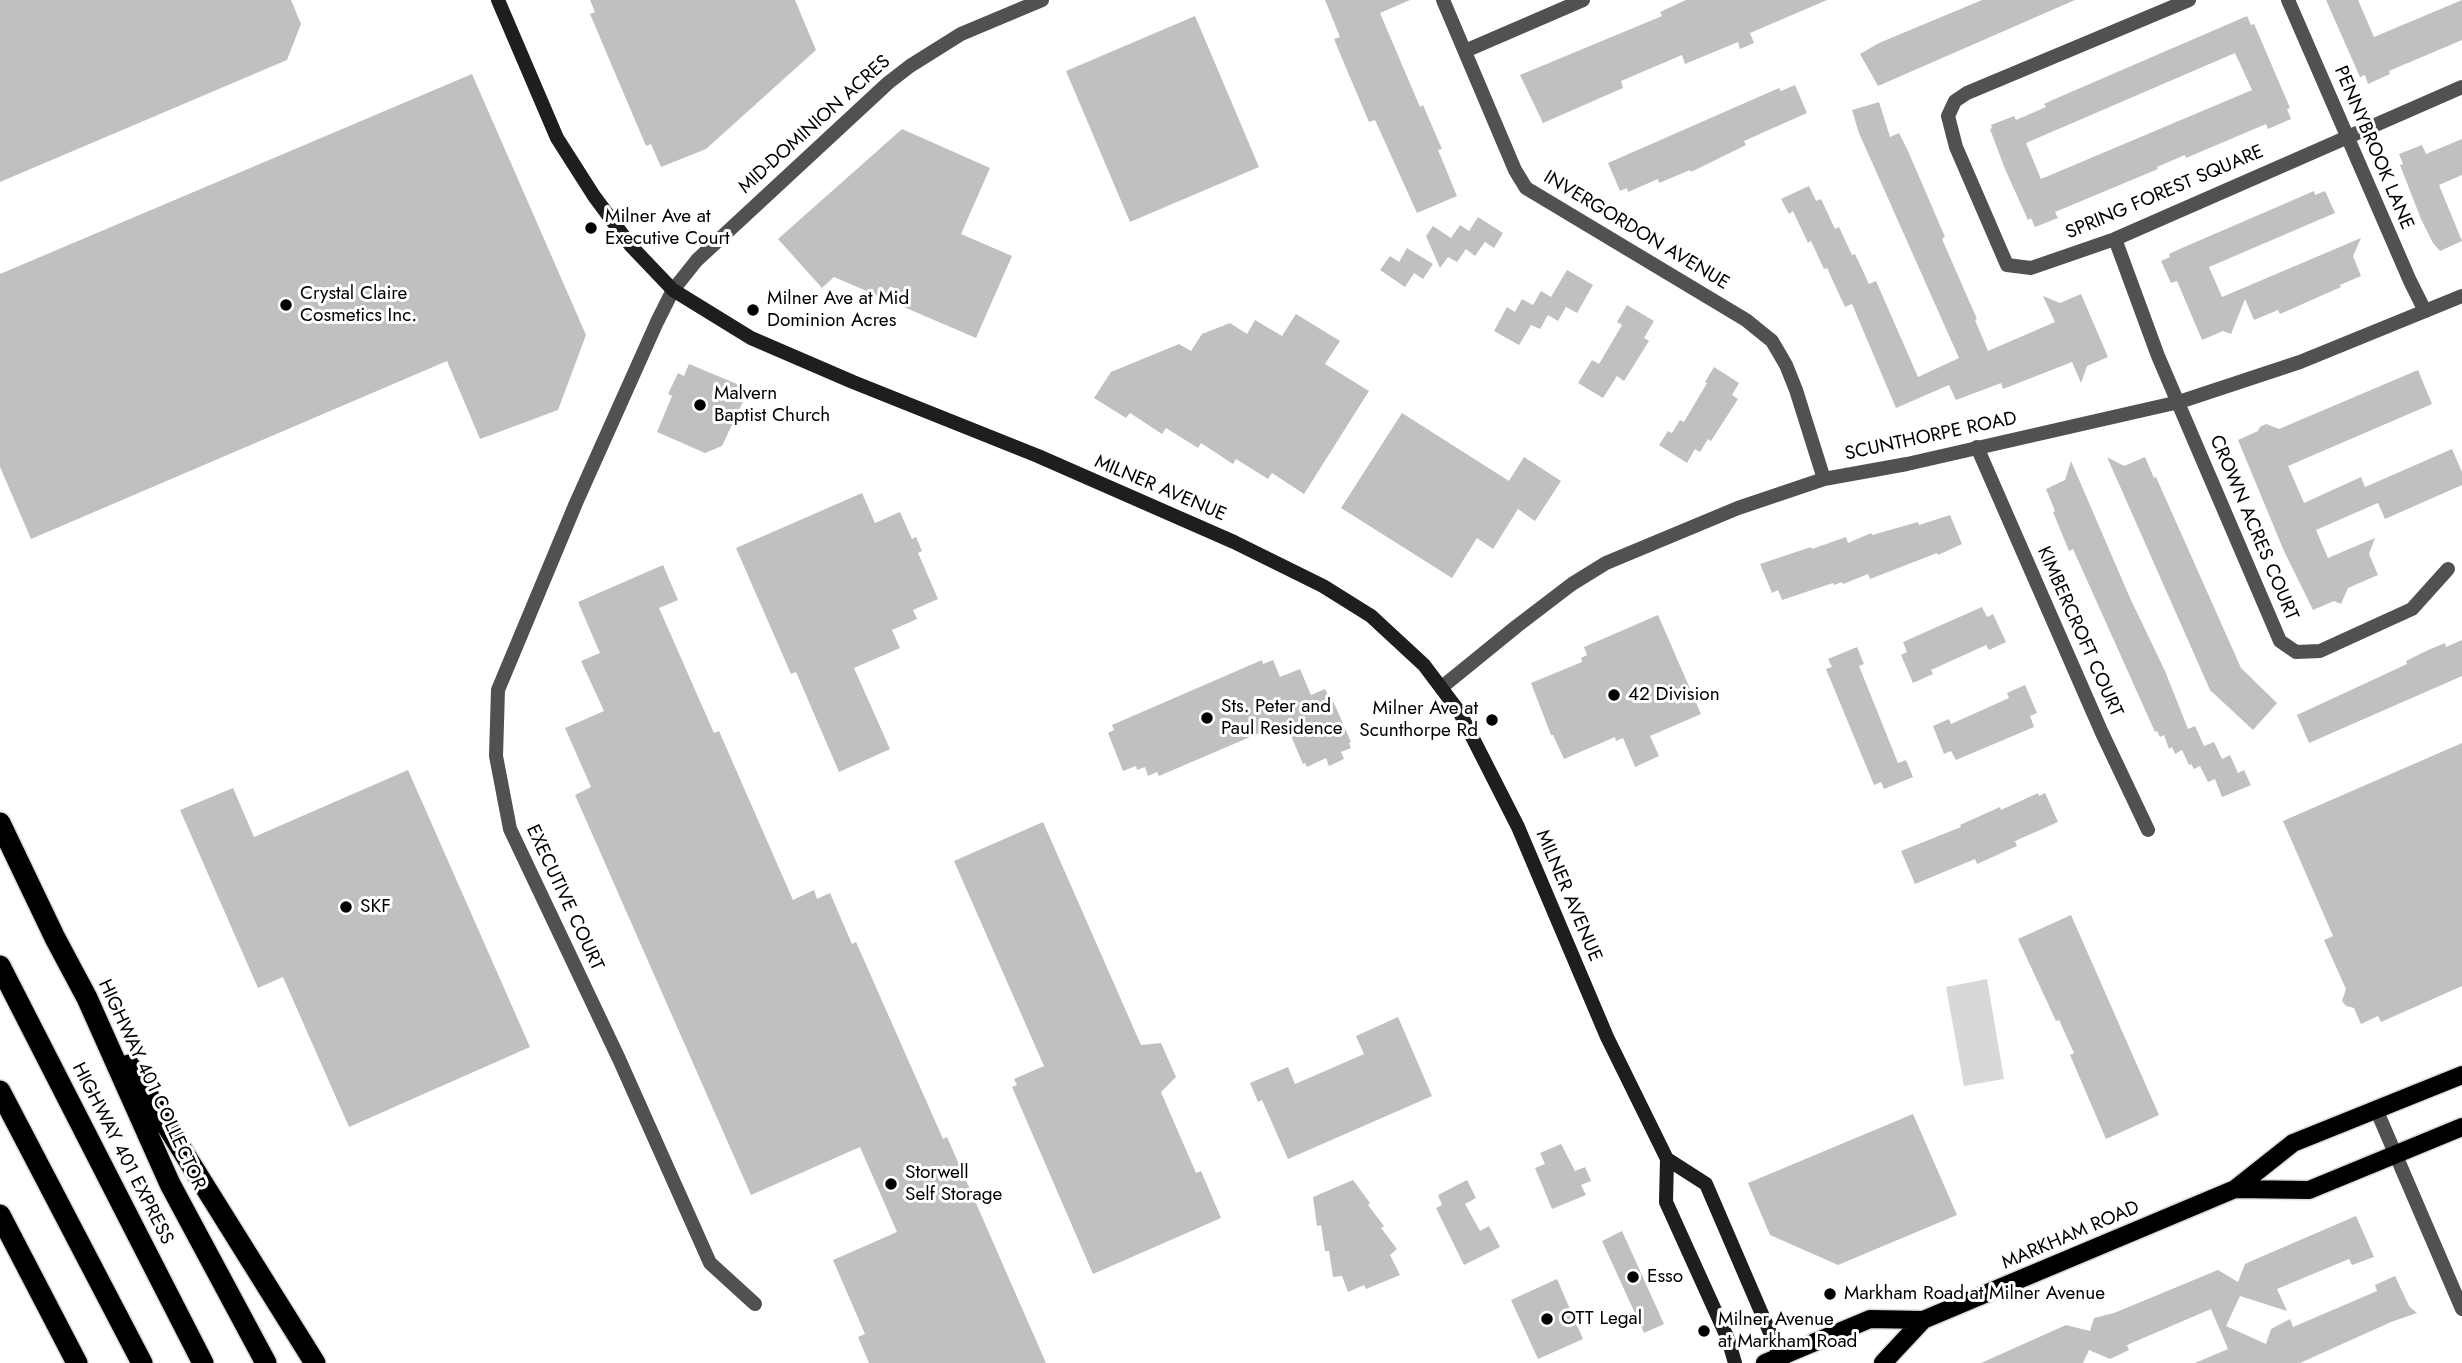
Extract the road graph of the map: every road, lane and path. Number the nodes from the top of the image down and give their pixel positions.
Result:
1 (498, 0) edge
2 (1042, 0) edge
3 (1443, 0) edge
4 (1583, 0) edge
5 (2189, 0) edge
6 (2288, 0) edge
7 (1465, 51) junction
8 (2462, 88) edge
9 (2347, 137) junction
10 (2115, 239) junction
11 (673, 290) junction
12 (2462, 296) edge
13 (2425, 311) junction
14 (2179, 402) junction
15 (1977, 447) junction
16 (1825, 479) junction
17 (2448, 569) dead end
18 (1442, 687) junction
19 (0, 823) edge
20 (2148, 830) dead end
21 (0, 966) edge
22 (87, 998) junction
23 (2462, 1075) edge
24 (0, 1091) edge
25 (2376, 1109) junction
26 (2462, 1127) edge
27 (2395, 1153) junction
28 (1667, 1159) junction
29 (2235, 1189) junction
30 (0, 1215) edge
31 (755, 1304) dead end
32 (2462, 1309) edge
33 (1923, 1321) junction
34 (1776, 1361) edge
35 (77, 1363) edge
36 (142, 1363) edge
37 (203, 1363) edge
38 (267, 1363) edge
39 (314, 1363) edge
40 (1735, 1363) edge
41 (1883, 1363) edge

1 - 11 main road, MILNER AVENUE
2 - 11 street, MID-DOMINION ACRES
3 - 7 street, INVERGORDON AVENUE
4 - 7 street
5 - 10 street, SPRING FOREST SQUARE
6 - 9 street, PENNYBROOK LANE
7 - 16 street, INVERGORDON AVENUE
8 - 9 street, SPRING FOREST SQUARE
9 - 10 street, SPRING FOREST SQUARE
9 - 13 street, PENNYBROOK LANE
10 - 14 street, CROWN ACRES COURT
11 - 18 main road, MILNER AVENUE
11 - 31 street, EXECUTIVE COURT
12 - 13 street, SCUNTHORPE ROAD
13 - 14 street, SCUNTHORPE ROAD
14 - 15 street, SCUNTHORPE ROAD
14 - 17 street, CROWN ACRES COURT
15 - 16 street, SCUNTHORPE ROAD
15 - 20 street, KIMBERCROFT COURT
16 - 18 street, SCUNTHORPE ROAD
18 - 28 main road, MILNER AVENUE
19 - 22 highway, HIGHWAY 401 COLLECTOR
21 - 37 highway, HIGHWAY 401 EXPRESS
22 - 38 highway, HIGHWAY 401 COLLECTOR
22 - 39 highway
23 - 25 main road, MARKHAM ROAD
24 - 36 highway
25 - 27 street
25 - 29 main road, MARKHAM ROAD
26 - 27 main road, MARKHAM ROAD
27 - 29 main road, MARKHAM ROAD
27 - 32 street
28 - 34 main road
28 - 40 main road, MILNER AVENUE
29 - 33 main road, MARKHAM ROAD
30 - 35 highway
33 - 34 main road, MARKHAM ROAD
33 - 41 main road, MARKHAM ROAD

